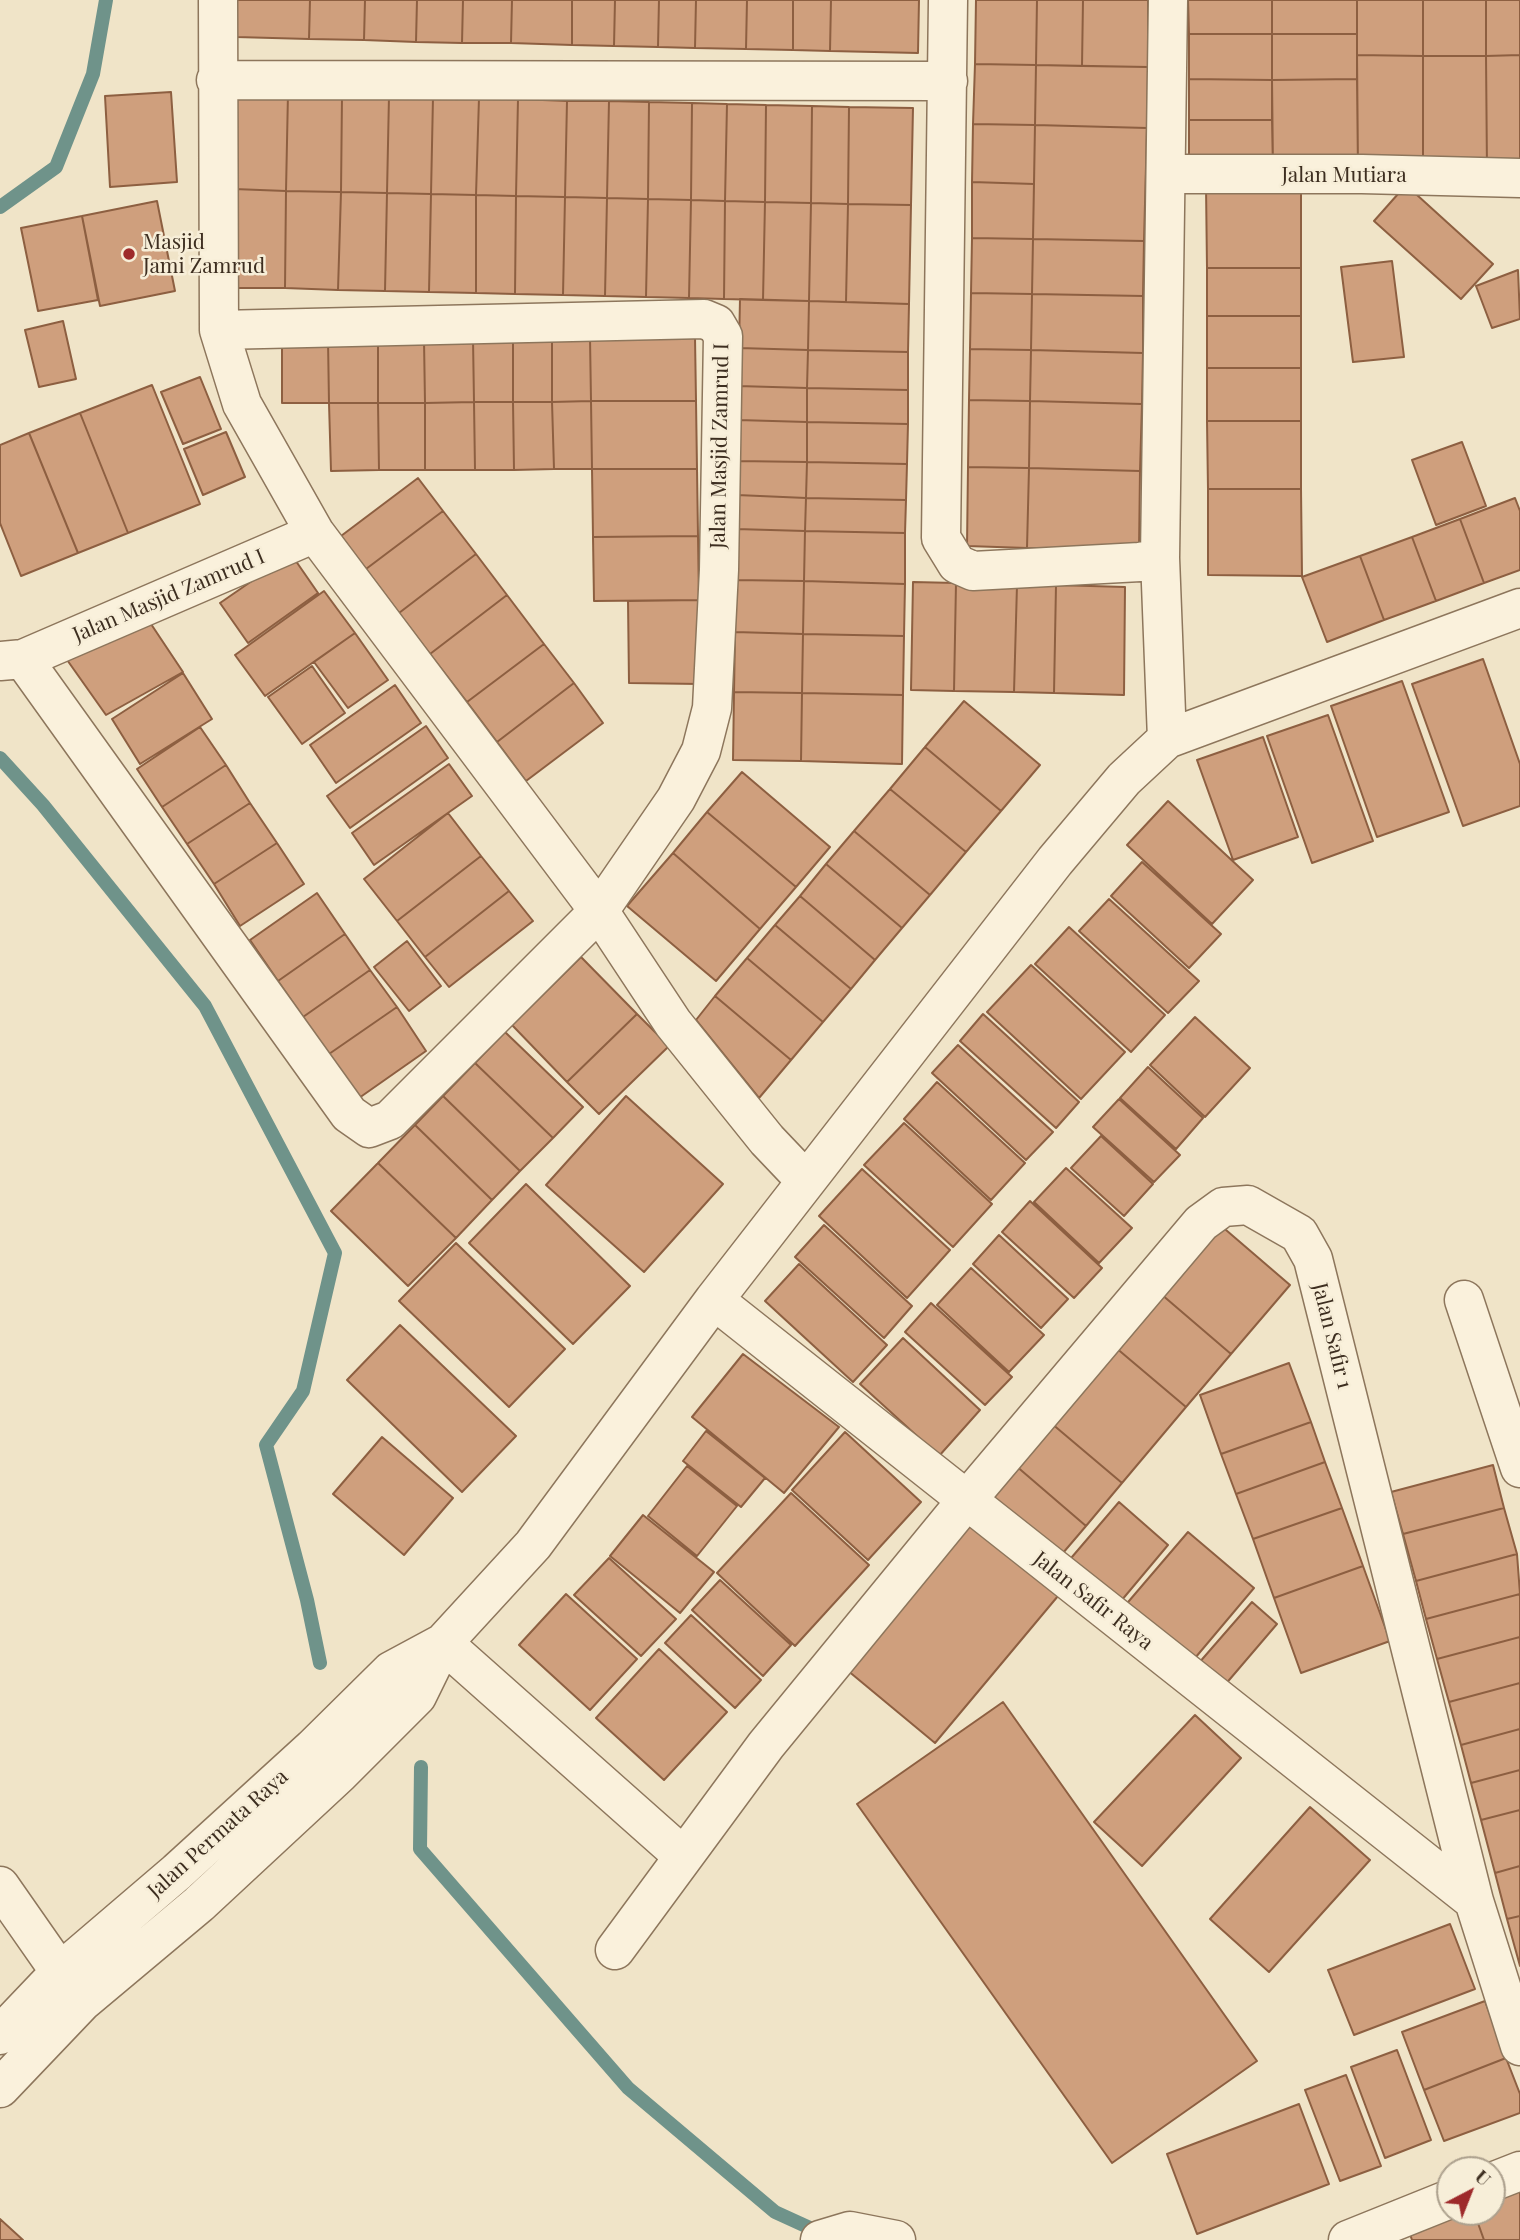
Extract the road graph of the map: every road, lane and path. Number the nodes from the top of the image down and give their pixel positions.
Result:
1 (218, 0) edge
2 (948, 0) edge
3 (1168, 0) edge
4 (216, 80) junction
5 (948, 81) junction
6 (1168, 174) junction
7 (1520, 178) edge
8 (219, 330) junction
9 (315, 533) junction
10 (1160, 558) junction
11 (1520, 608) edge
12 (11, 660) edge
13 (1167, 739) junction
14 (599, 911) junction
15 (807, 1181) junction
16 (714, 1300) junction
17 (1465, 1300) dead end
18 (1520, 1468) edge
19 (966, 1501) junction
20 (443, 1643) junction
21 (683, 1856) junction
22 (0, 1886) edge
23 (1474, 1901) junction
24 (615, 1950) dead end
25 (60, 1972) junction
26 (1517, 2026) edge
27 (0, 2035) edge
28 (0, 2088) edge
29 (1436, 2205) edge
30 (835, 2236) edge
31 (896, 2240) edge
32 (1348, 2240) edge

1 - 4 street
2 - 5 street
3 - 6 street
4 - 5 street
4 - 8 street
5 - 10 street
6 - 7 street, Jalan Mutiara
6 - 10 street
8 - 9 street
8 - 14 street, Jalan Masjid Zamrud I
9 - 12 street, Jalan Masjid Zamrud I
9 - 14 street
10 - 13 street
11 - 13 street
12 - 14 street
13 - 15 street
14 - 15 street
15 - 16 street
16 - 19 street, Jalan Safir Raya
16 - 20 street
17 - 18 street
19 - 21 street, Jalan Safir 1
19 - 23 street, Jalan Safir Raya
19 - 23 street, Jalan Safir 1
20 - 21 street
20 - 25 street, Jalan Permata Raya
20 - 28 street
21 - 24 street, Jalan Safir 1
22 - 25 street
23 - 26 street, Jalan Safir 1
25 - 27 street, Jalan Permata Raya
29 - 32 street
30 - 31 street

